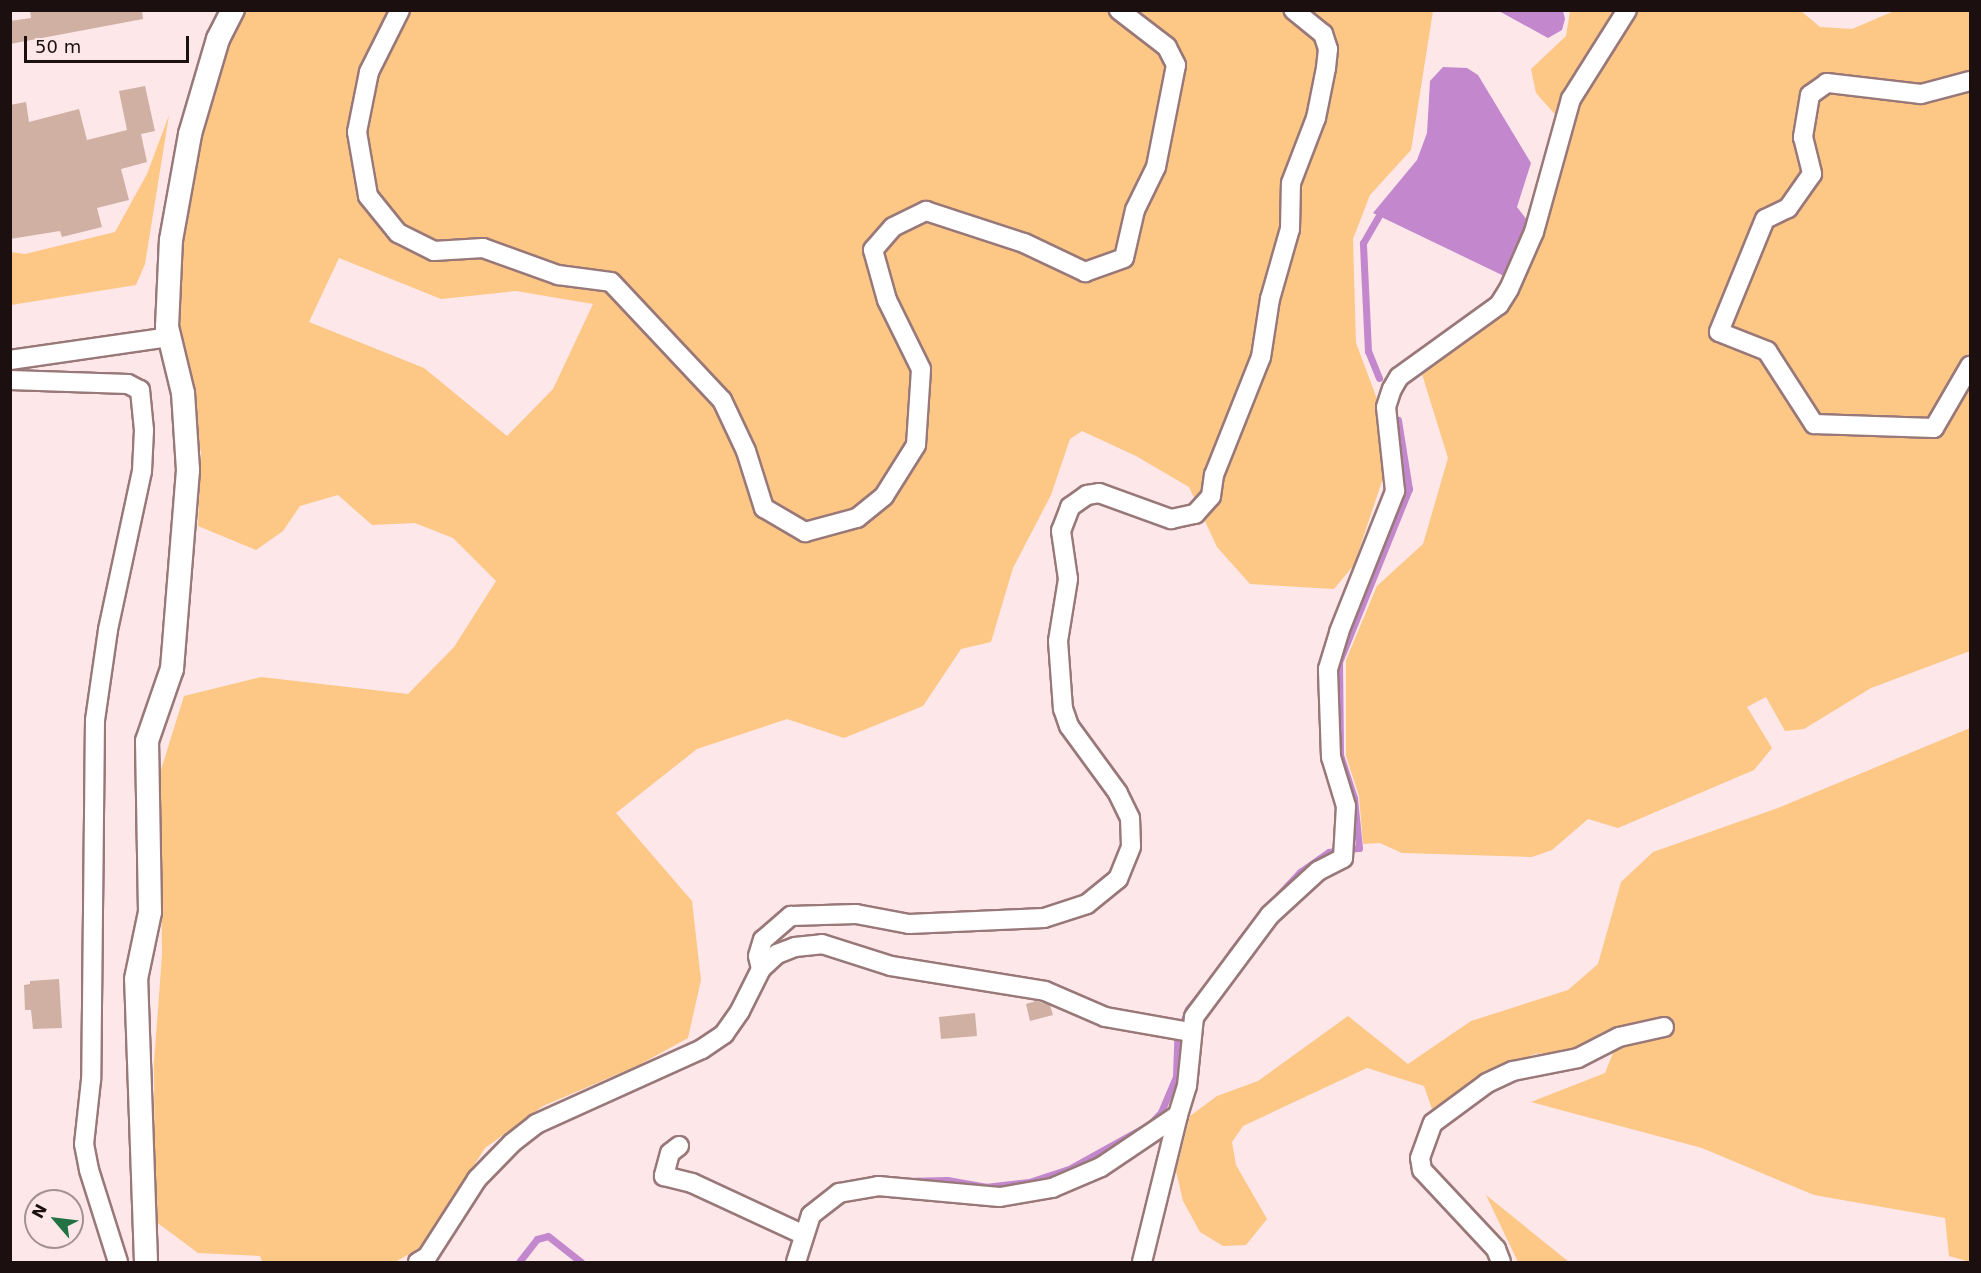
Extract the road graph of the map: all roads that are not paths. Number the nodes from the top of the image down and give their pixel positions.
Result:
1 (234, 10) edge
2 (400, 10) edge
3 (1119, 10) edge
4 (1293, 10) edge
5 (1627, 10) edge
6 (1971, 81) edge
7 (170, 337) junction
8 (10, 360) edge
9 (1971, 366) edge
10 (10, 380) edge
11 (761, 969) junction
12 (1665, 1027) dead end
13 (1183, 1031) junction
14 (1178, 1115) junction
15 (679, 1146) dead end
16 (798, 1233) junction
17 (118, 1263) edge
18 (147, 1263) edge
19 (418, 1263) edge
20 (796, 1263) edge
21 (1142, 1263) edge
22 (1501, 1263) edge

1 - 7 street
2 - 3 street
4 - 11 street
5 - 13 street
6 - 9 street
7 - 8 street
7 - 18 street
10 - 17 street
11 - 13 street
11 - 19 street
12 - 22 street
13 - 14 street
14 - 16 street
14 - 21 street
15 - 16 street
16 - 20 street

